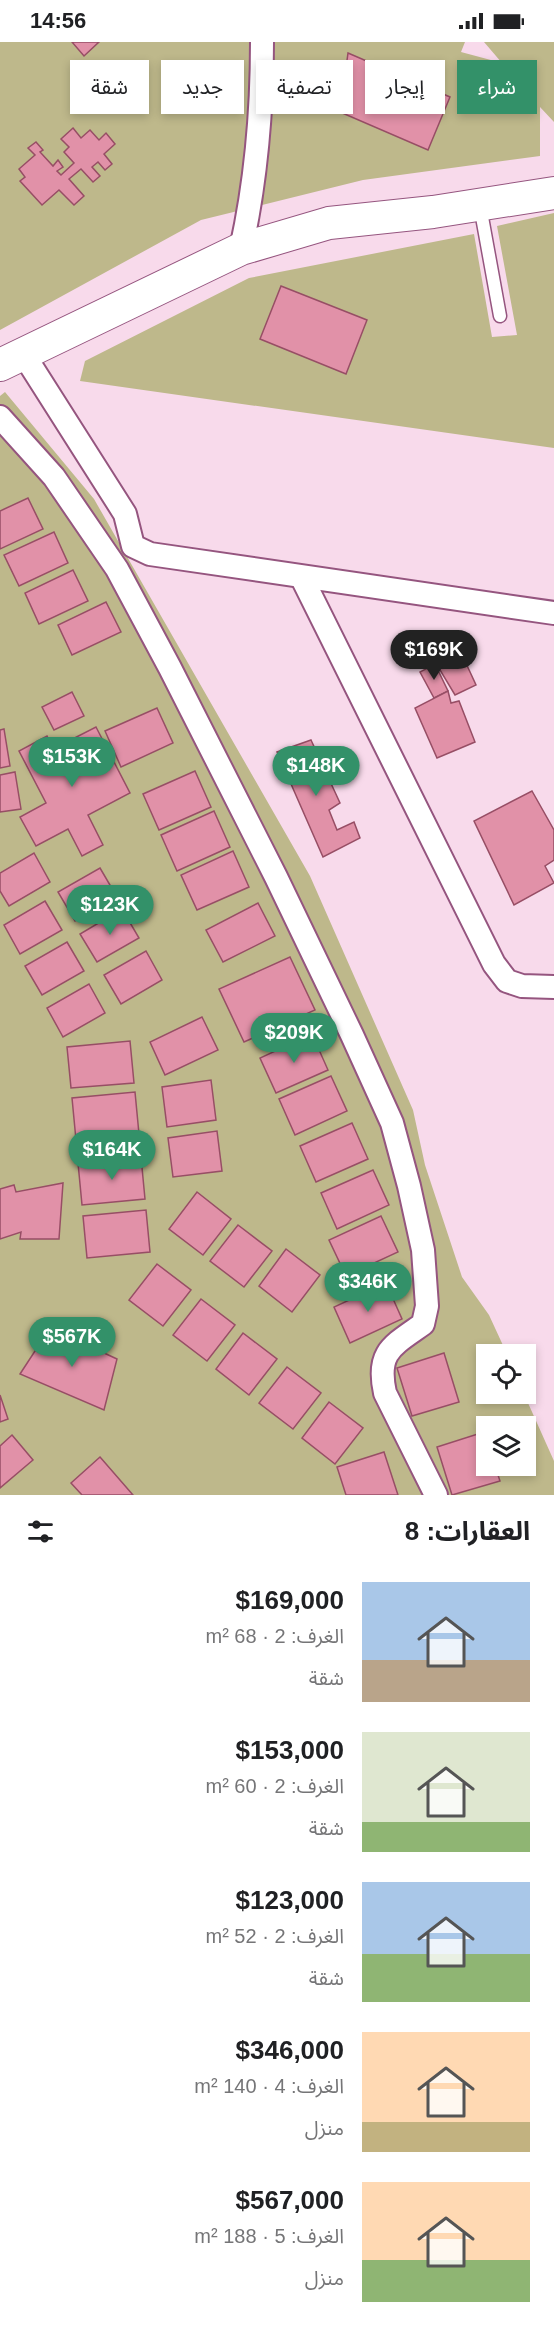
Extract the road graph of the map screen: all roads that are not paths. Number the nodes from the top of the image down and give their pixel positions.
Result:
1 (261, 42) edge
2 (554, 193) edge
3 (480, 206) junction
4 (241, 249) junction
5 (500, 316) dead end
6 (12, 360) edge
7 (0, 417) edge
8 (302, 578) junction
9 (554, 613) edge
10 (554, 987) edge
11 (436, 1495) edge

1 - 4 street
2 - 3 street
3 - 4 street
3 - 5 lane
4 - 6 street
6 - 8 street
7 - 11 street
8 - 9 street
8 - 10 street

